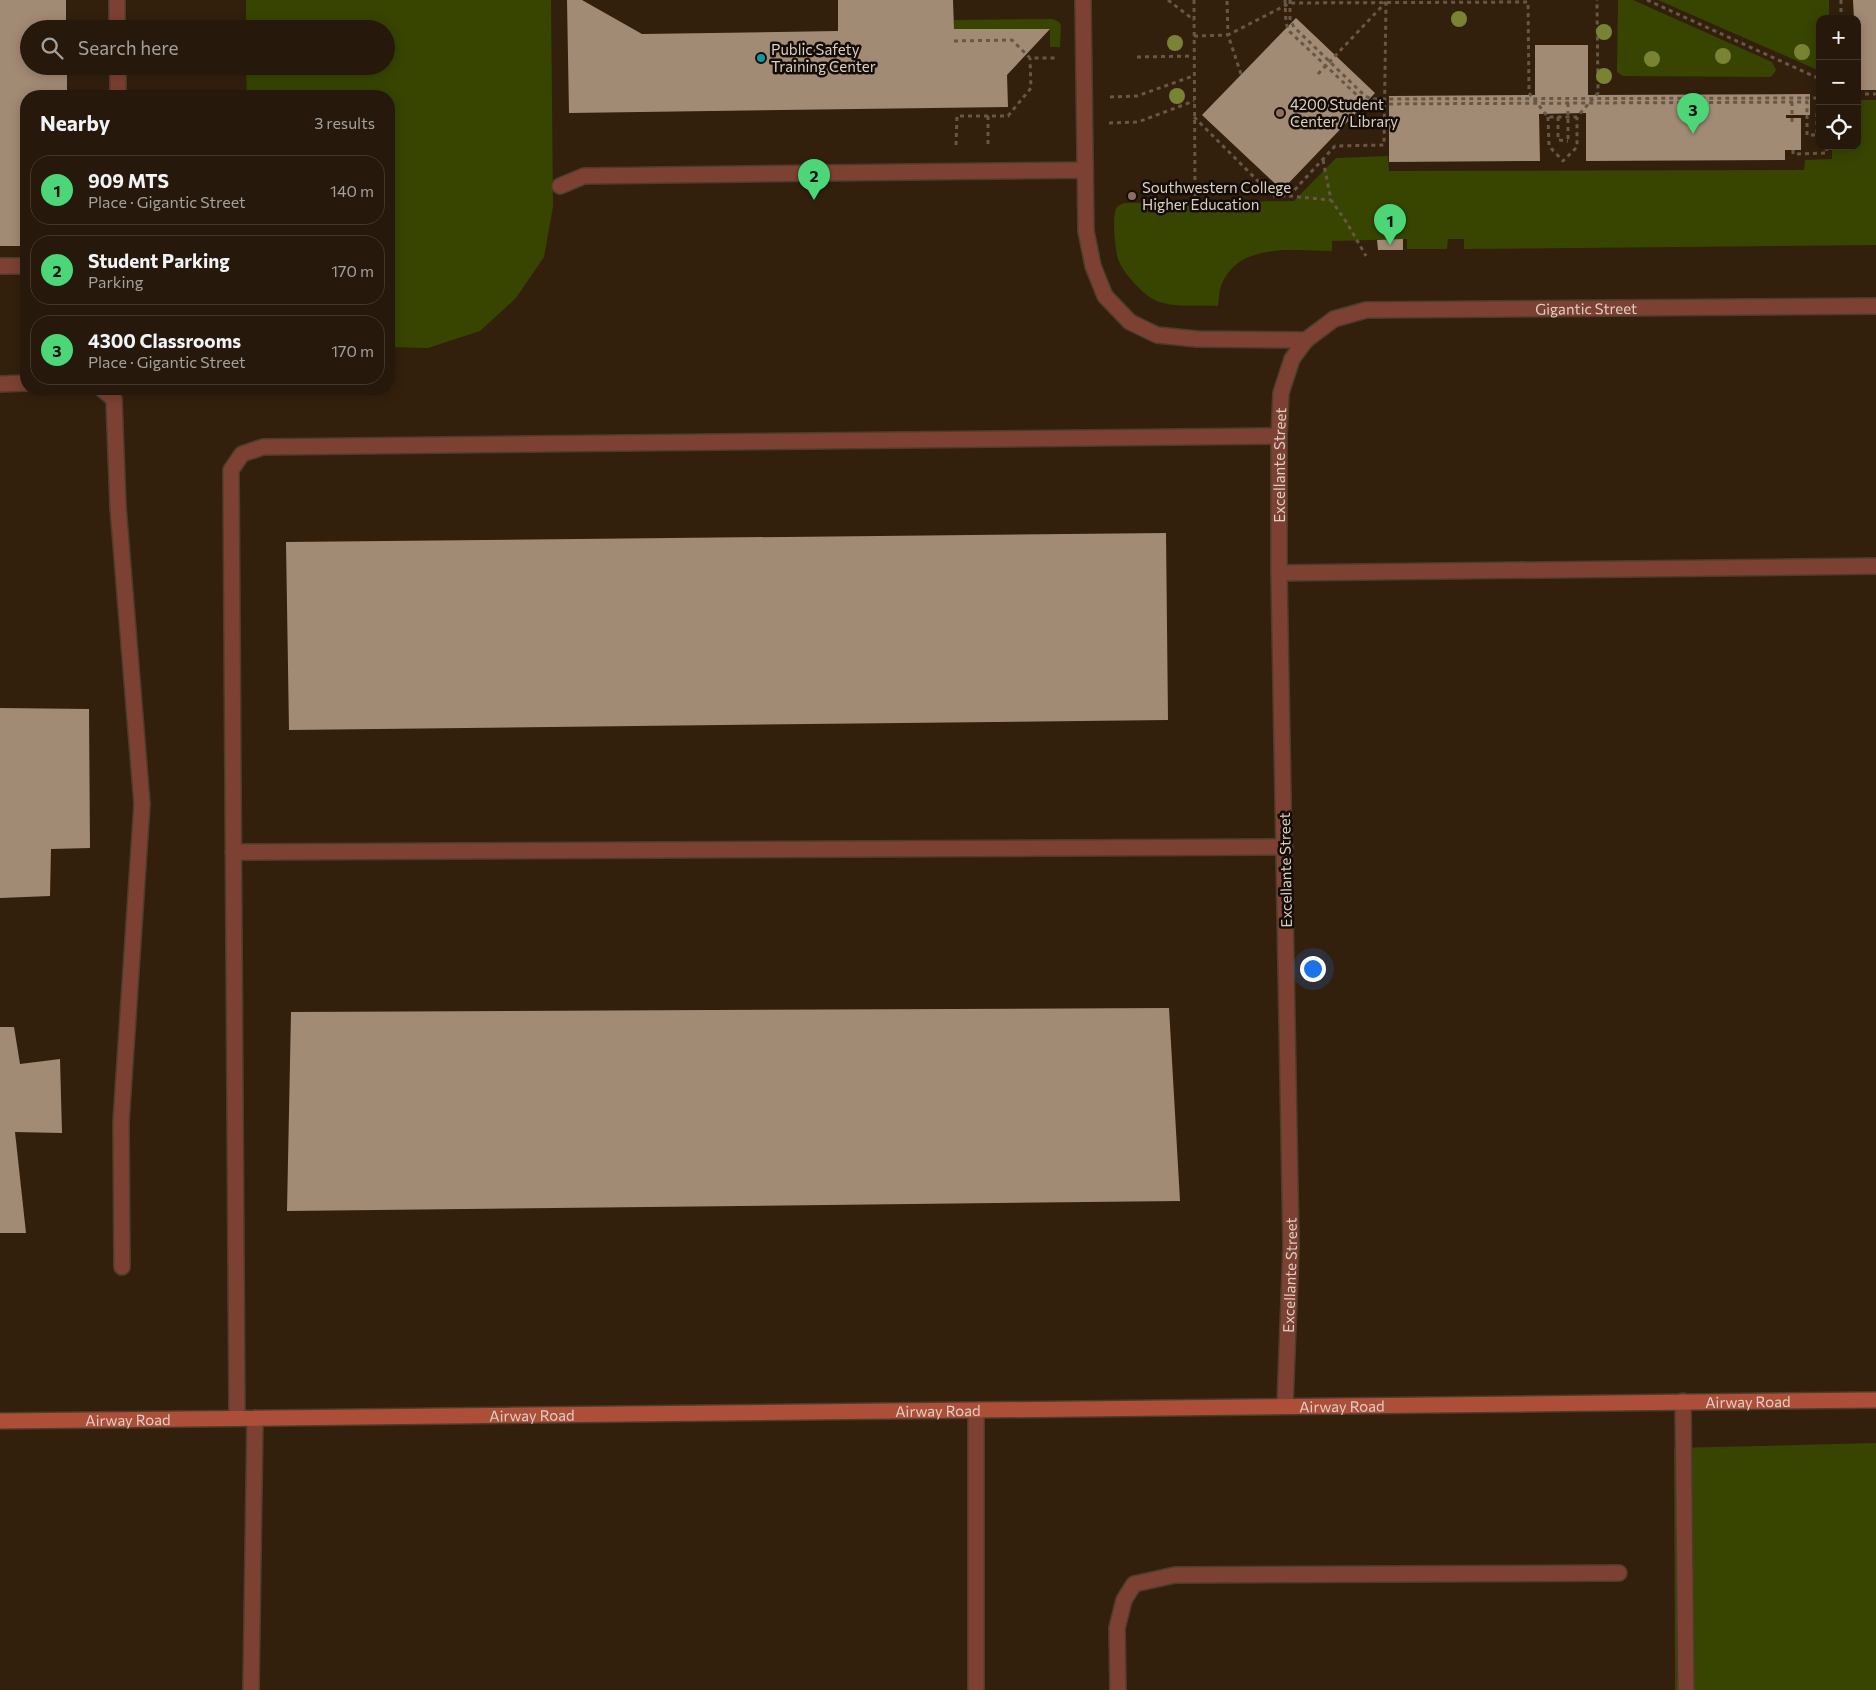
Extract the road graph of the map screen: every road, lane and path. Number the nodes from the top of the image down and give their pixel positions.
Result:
1 (117, 0) edge
2 (1083, 0) edge
3 (1168, 0) edge
4 (1194, 0) edge
5 (1227, 0) edge
6 (1285, 0) edge
7 (1387, 0) edge
8 (1529, 0) edge
9 (1597, 0) edge
10 (1647, 0) edge
11 (1840, 0) edge
12 (1290, 1) edge
13 (1841, 15) edge
14 (117, 20) edge
15 (1194, 20) junction
16 (1228, 35) junction
17 (1193, 36) junction
18 (954, 41) dead end
19 (1137, 56) dead end
20 (1193, 56) junction
21 (1030, 58) junction
22 (1061, 58) dead end
23 (1329, 62) junction
24 (1242, 74) dead end
25 (1318, 74) dead end
26 (118, 75) edge
27 (1193, 76) junction
28 (1816, 77) edge
29 (118, 90) edge
30 (1861, 94) edge
31 (1876, 94) edge
32 (1106, 97) dead end
33 (1816, 98) edge
34 (1384, 99) junction
35 (1534, 99) junction
36 (1592, 99) junction
37 (1194, 101) junction
38 (1792, 102) junction
39 (1568, 103) junction
40 (988, 116) junction
41 (1548, 117) junction
42 (1558, 117) junction
43 (1577, 117) junction
44 (1194, 118) junction
45 (1106, 123) dead end
46 (1792, 126) dead end
47 (1816, 135) edge
48 (956, 150) dead end
49 (1793, 150) dead end
50 (1826, 150) edge
51 (988, 151) dead end
52 (1323, 159) junction
53 (1085, 170) junction
54 (560, 186) dead end
55 (1289, 196) junction
56 (1195, 197) dead end
57 (1331, 200) junction
58 (1366, 256) dead end
59 (0, 266) edge
60 (20, 266) edge
61 (1876, 306) edge
62 (1306, 340) junction
63 (20, 383) edge
64 (0, 384) edge
65 (109, 395) edge
66 (1279, 436) junction
67 (1876, 566) edge
68 (1279, 573) junction
69 (1285, 848) junction
70 (233, 852) junction
71 (122, 1267) dead end
72 (1876, 1400) edge
73 (1683, 1401) junction
74 (1285, 1406) junction
75 (976, 1411) junction
76 (236, 1418) junction
77 (255, 1418) junction
78 (0, 1420) edge
79 (1619, 1573) dead end
80 (251, 1690) edge
81 (976, 1690) edge
82 (1118, 1690) edge
83 (1686, 1690) edge

1 - 14 street
2 - 53 street
3 - 15 path
4 - 15 path
5 - 16 path
6 - 39 path, bridge
7 - 8 path
7 - 12 path
7 - 23 path
7 - 34 path
8 - 35 path
9 - 36 path
10 - 28 path
11 - 13 path
12 - 16 path
12 - 23 path
15 - 17 path
16 - 17 path
16 - 24 path
17 - 20 path
18 - 21 path
19 - 20 path
20 - 27 path
21 - 22 path
21 - 40 path
23 - 25 path
23 - 34 path
26 - 29 street
27 - 32 path
27 - 37 path
30 - 31 path
33 - 36 path
34 - 35 path
34 - 52 path
35 - 36 path
35 - 41 path
36 - 43 path
37 - 44 path
37 - 45 path
38 - 39 path, bridge
38 - 46 path
38 - 47 path, bridge
39 - 42 path, bridge
40 - 48 path
40 - 51 path
41 - 42 path
41 - 43 path
42 - 43 path
44 - 55 path
44 - 56 path
49 - 50 path
52 - 55 path
52 - 57 path
53 - 54 street
53 - 62 street
55 - 57 path
57 - 58 path
59 - 60 street
61 - 62 street, Gigantic Street
62 - 66 street, Excellante Street
63 - 64 street
65 - 71 street
66 - 68 street, Excellante Street
66 - 70 street
67 - 68 street
68 - 69 street, Excellante Street
69 - 70 street
69 - 74 street, Excellante Street
70 - 76 street
72 - 73 street, Airway Road
73 - 74 street, Airway Road
73 - 83 street
74 - 75 street, Airway Road
75 - 77 street, Airway Road
75 - 81 street
76 - 77 street, Airway Road
76 - 78 street, Airway Road
77 - 80 street
79 - 82 street

